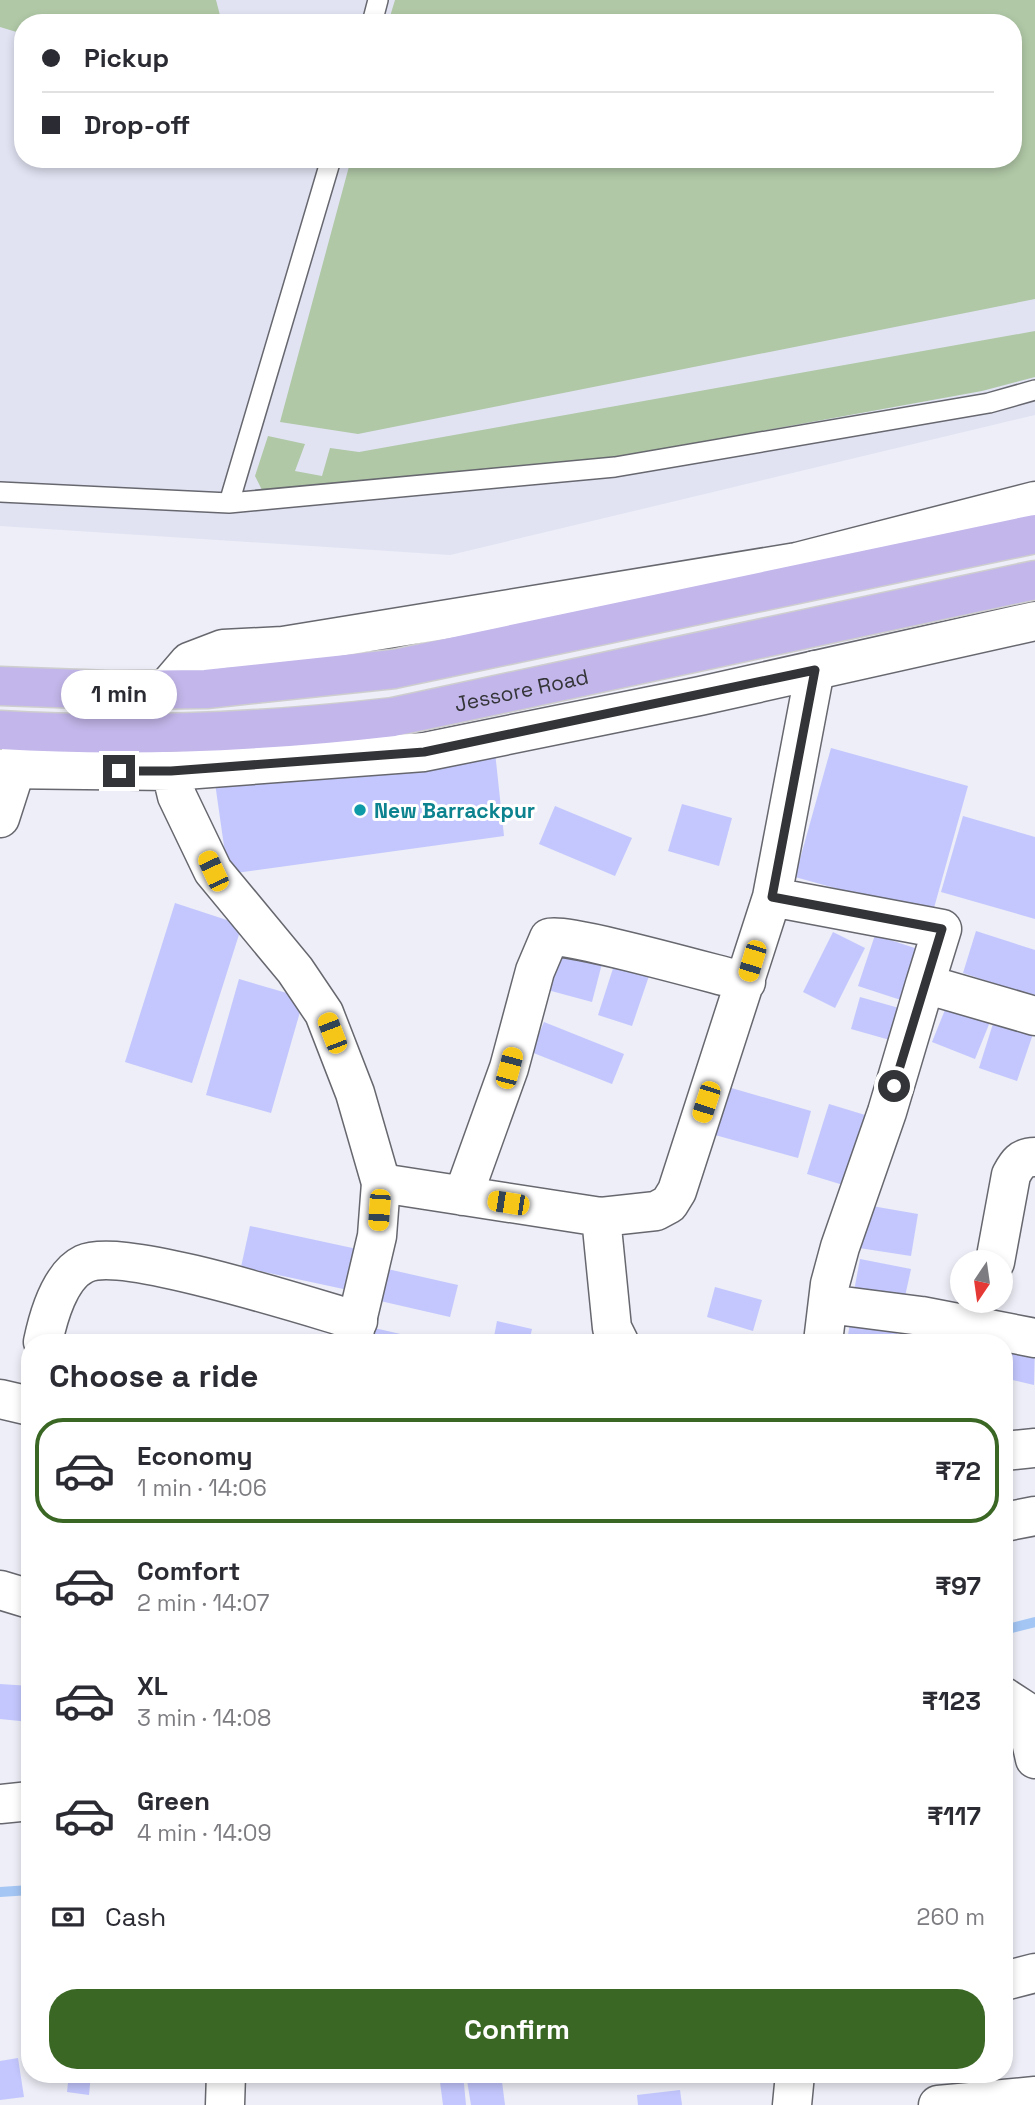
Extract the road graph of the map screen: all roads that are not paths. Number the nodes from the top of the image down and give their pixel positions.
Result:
1 (328, 168) edge
2 (1035, 390) edge
3 (0, 492) edge
4 (1035, 500) edge
5 (229, 503) junction
6 (1035, 534) edge
7 (1035, 580) edge
8 (1035, 621) edge
9 (815, 670) junction
10 (0, 686) edge
11 (164, 690) junction
12 (14, 731) edge
13 (8, 769) edge
14 (171, 771) junction
15 (0, 818) edge
16 (772, 897) junction
17 (746, 982) junction
18 (925, 984) junction
19 (1035, 1016) edge
20 (1035, 1157) edge
21 (381, 1183) junction
22 (463, 1196) junction
23 (601, 1217) junction
24 (997, 1250) edge
25 (828, 1304) junction
26 (986, 1314) edge
27 (355, 1331) edge
28 (45, 1334) edge
29 (615, 1334) edge
30 (824, 1334) edge
31 (1035, 1338) edge
32 (1035, 1448) edge
33 (1013, 1450) edge
34 (1035, 1516) edge
35 (1013, 1520) edge
36 (0, 1590) edge
37 (21, 1596) edge
38 (1013, 1703) edge
39 (1035, 1759) edge
40 (21, 1802) edge
41 (0, 1804) edge
42 (1035, 1973) edge
43 (1013, 1979) edge
44 (226, 2083) edge
45 (794, 2083) edge
46 (983, 2087) edge
47 (1035, 2096) edge
48 (225, 2105) edge
49 (792, 2105) edge
50 (938, 2105) edge

1 - 5 lane
2 - 5 lane
3 - 5 lane
4 - 11 street
6 - 11 highway
7 - 12 highway, Jessore Road
8 - 9 street
9 - 14 street
9 - 16 street
10 - 11 highway
12 - 13 street
13 - 14 street
13 - 15 street
14 - 21 street
16 - 17 street
16 - 18 street
17 - 22 street
17 - 23 street
18 - 19 street
18 - 25 street
20 - 24 street
21 - 22 street
21 - 27 street
22 - 23 street
23 - 29 street
25 - 26 street
25 - 30 street
26 - 31 street
27 - 28 street
32 - 33 street
34 - 35 street
36 - 37 street
38 - 39 street
40 - 41 street
42 - 43 street
44 - 48 street
45 - 49 street
46 - 47 street
46 - 50 street

